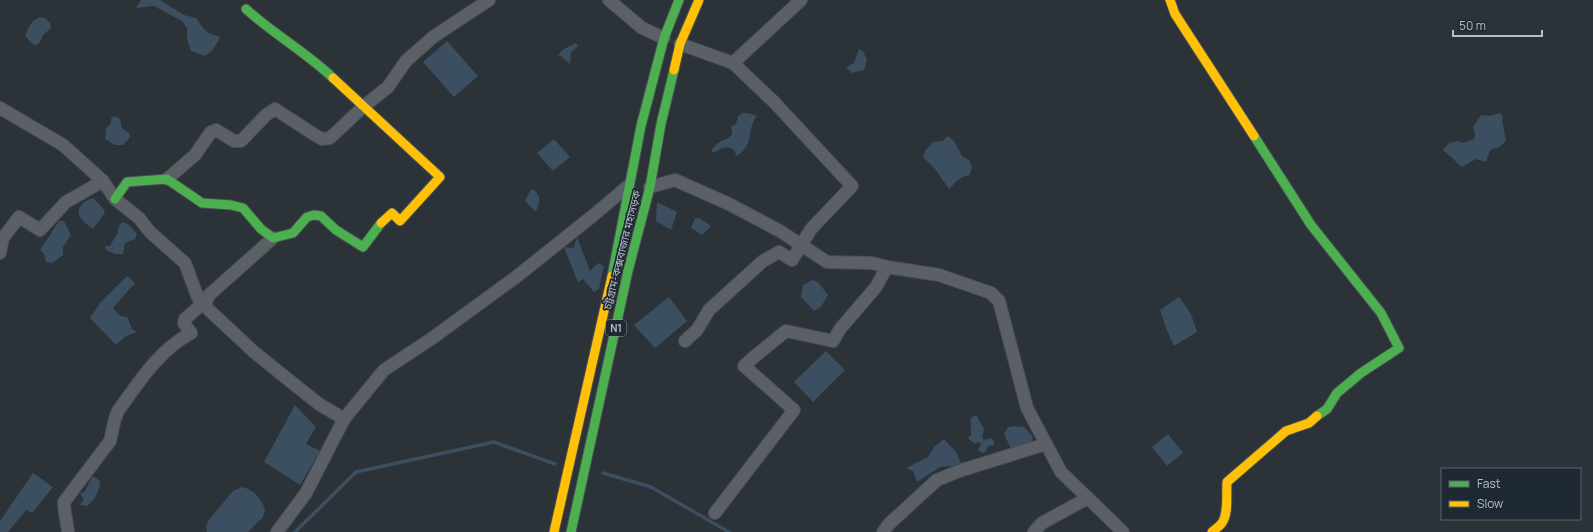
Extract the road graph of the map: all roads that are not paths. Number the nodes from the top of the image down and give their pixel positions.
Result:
1 (489, 0) edge
2 (609, 0) edge
3 (679, 0) edge
4 (699, 0) edge
5 (801, 0) edge
6 (1170, 0) edge
7 (246, 8) dead end
8 (664, 38) junction
9 (680, 44) junction
10 (732, 62) junction
11 (363, 107) junction
12 (0, 108) edge
13 (167, 179) junction
14 (103, 181) junction
15 (629, 185) junction
16 (650, 187) junction
17 (115, 199) junction
18 (273, 238) junction
19 (801, 245) junction
20 (0, 253) edge
21 (887, 268) junction
22 (204, 304) junction
23 (685, 340) dead end
24 (344, 419) junction
25 (1046, 444) junction
26 (1088, 498) junction
27 (715, 513) dead end
28 (68, 532) edge
29 (277, 532) edge
30 (554, 532) edge
31 (571, 532) edge
32 (883, 532) edge
33 (1034, 532) edge
34 (1123, 532) edge
35 (1212, 532) edge

1 - 11 street
2 - 8 street
3 - 8 main road, চট্টগ্রাম-কক্সবাজার মহাসড়ক / N1
4 - 9 main road, চট্টগ্রাম-কক্সবাজার মহাসড়ক / N1
5 - 10 street
6 - 35 main road
7 - 11 main road
8 - 15 main road, চট্টগ্রাম-কক্সবাজার মহাসড়ক / N1
9 - 10 street
9 - 16 main road, চট্টগ্রাম-কক্সবাজার মহাসড়ক / N1
10 - 19 street
11 - 13 street
11 - 18 main road
12 - 14 street
13 - 17 main road
13 - 18 main road
14 - 17 street
14 - 20 street
15 - 24 street
15 - 30 main road, চট্টগ্রাম-কক্সবাজার মহাসড়ক / N1
16 - 19 street
16 - 31 main road, চট্টগ্রাম-কক্সবাজার মহাসড়ক / N1
17 - 22 street
18 - 22 street
19 - 21 street
19 - 23 street
21 - 25 street
21 - 27 street
22 - 24 street
22 - 28 street
24 - 29 street
25 - 26 street
25 - 32 street
26 - 33 street
26 - 34 street

